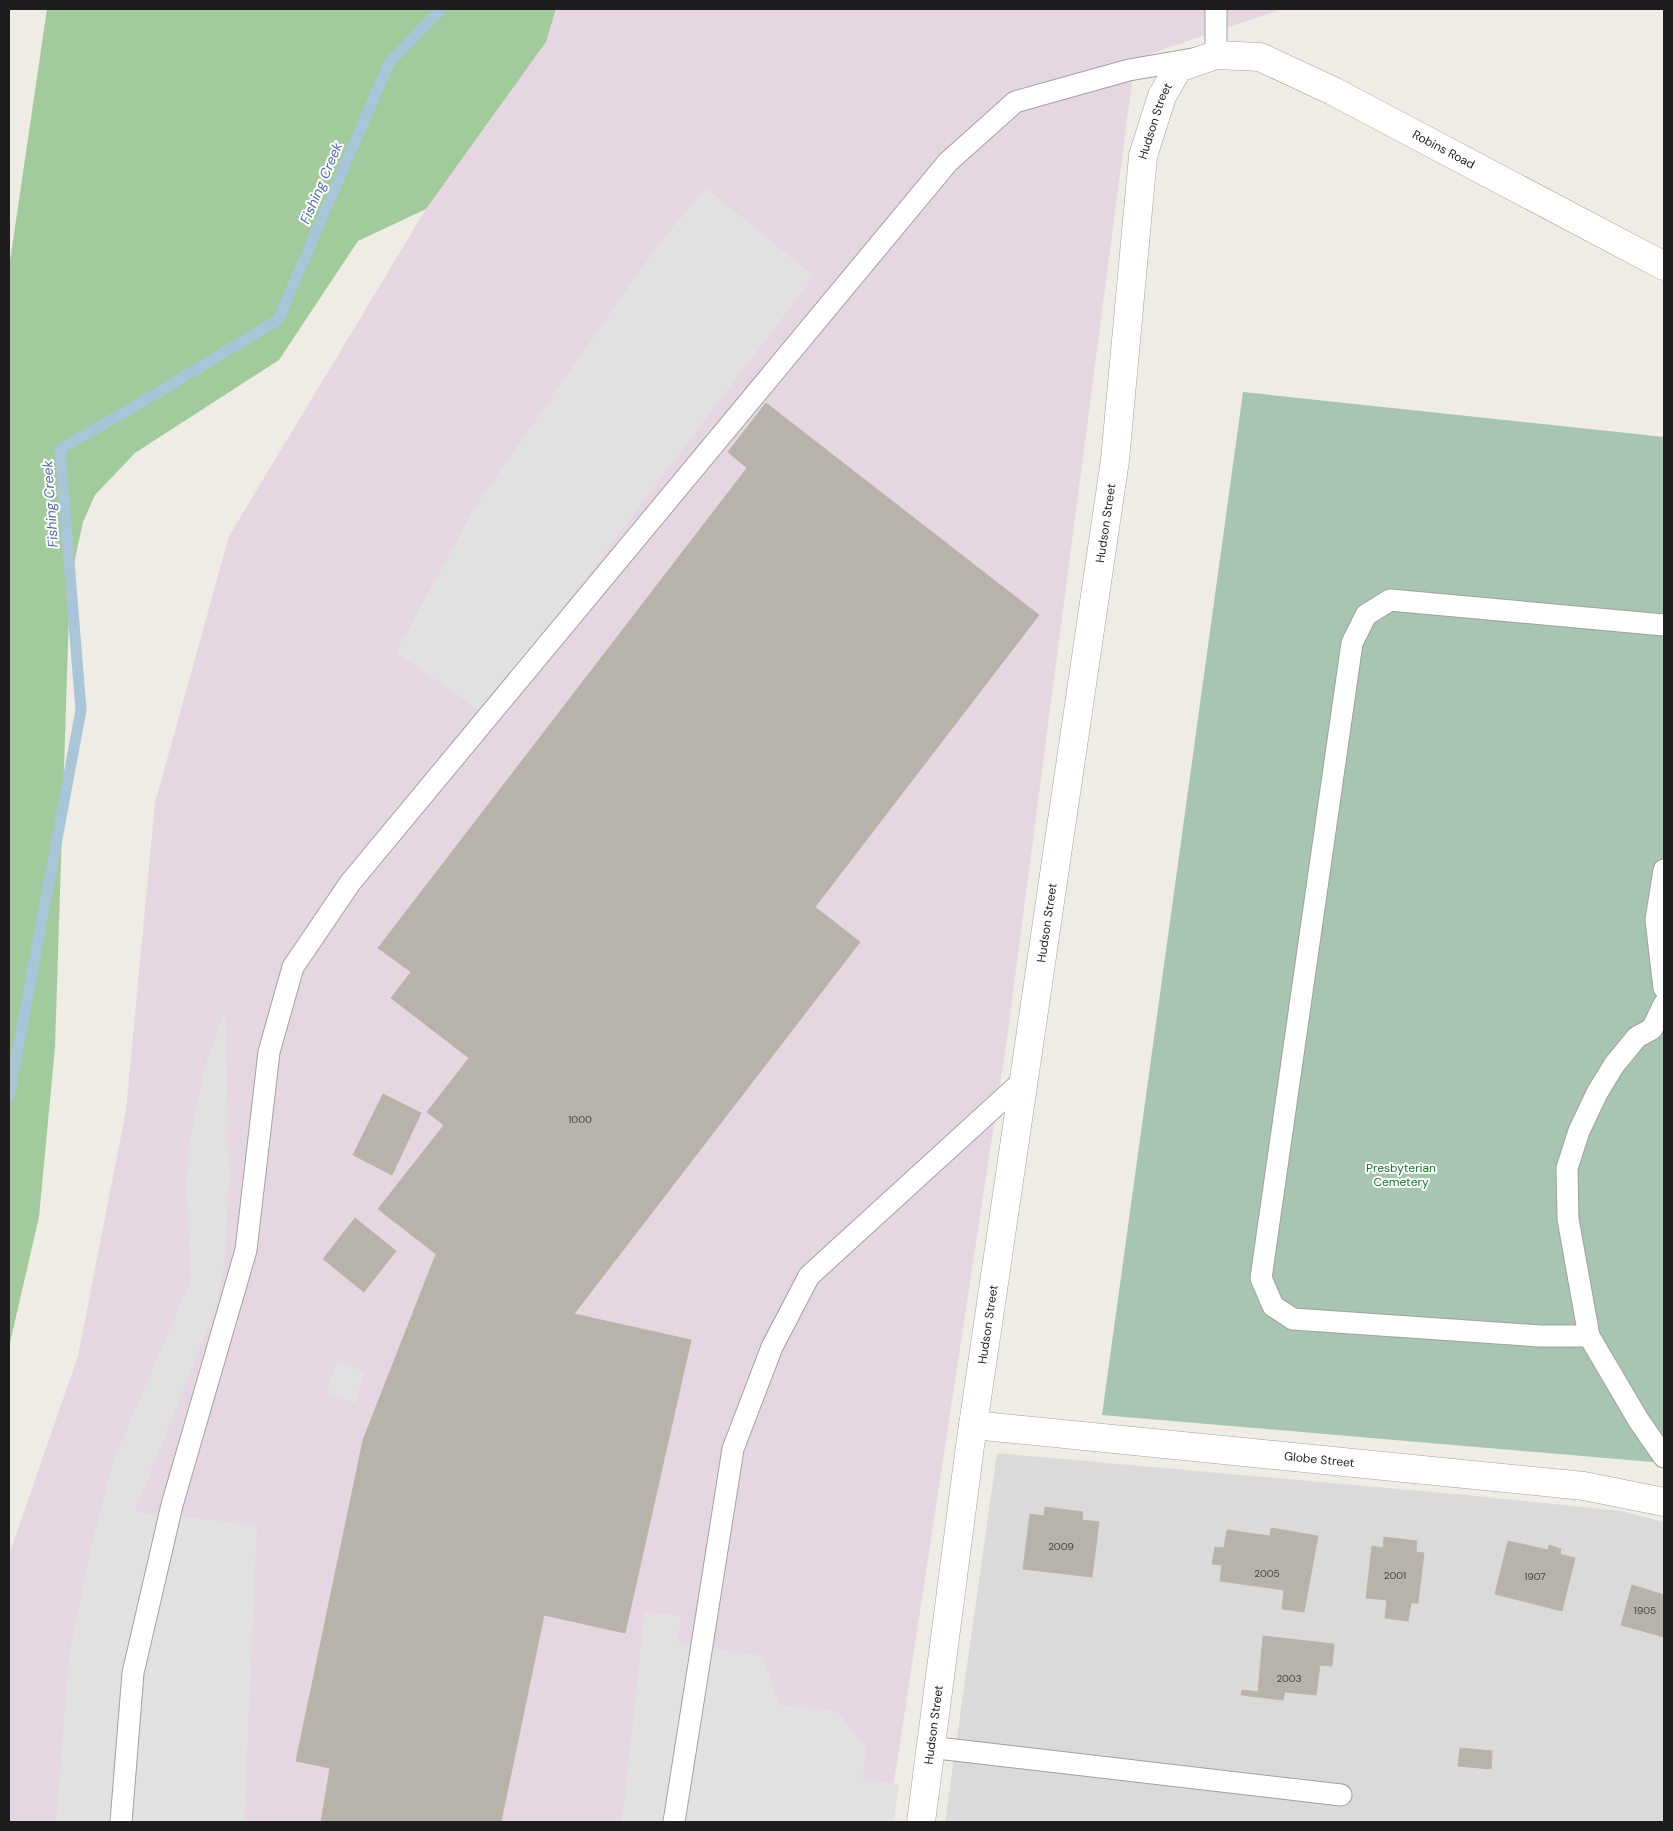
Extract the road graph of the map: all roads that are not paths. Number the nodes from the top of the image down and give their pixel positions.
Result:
1 (1216, 9) edge
2 (1216, 56) junction
3 (1664, 266) edge
4 (1664, 625) edge
5 (1664, 870) edge
6 (1664, 988) edge
7 (1662, 1014) edge
8 (1026, 1078) junction
9 (1589, 1336) junction
10 (973, 1425) junction
11 (1664, 1457) edge
12 (1664, 1502) edge
13 (929, 1747) junction
14 (1341, 1795) dead end
15 (121, 1822) edge
16 (674, 1822) edge
17 (921, 1822) edge

1 - 2 lane
2 - 3 street, Robins Road
2 - 8 street, Hudson Street
2 - 15 lane
4 - 9 lane
5 - 6 lane
7 - 9 lane
8 - 10 street, Hudson Street
8 - 16 lane
9 - 11 lane
10 - 12 street, Globe Street
10 - 13 street, Hudson Street
13 - 14 lane
13 - 17 street, Hudson Street

